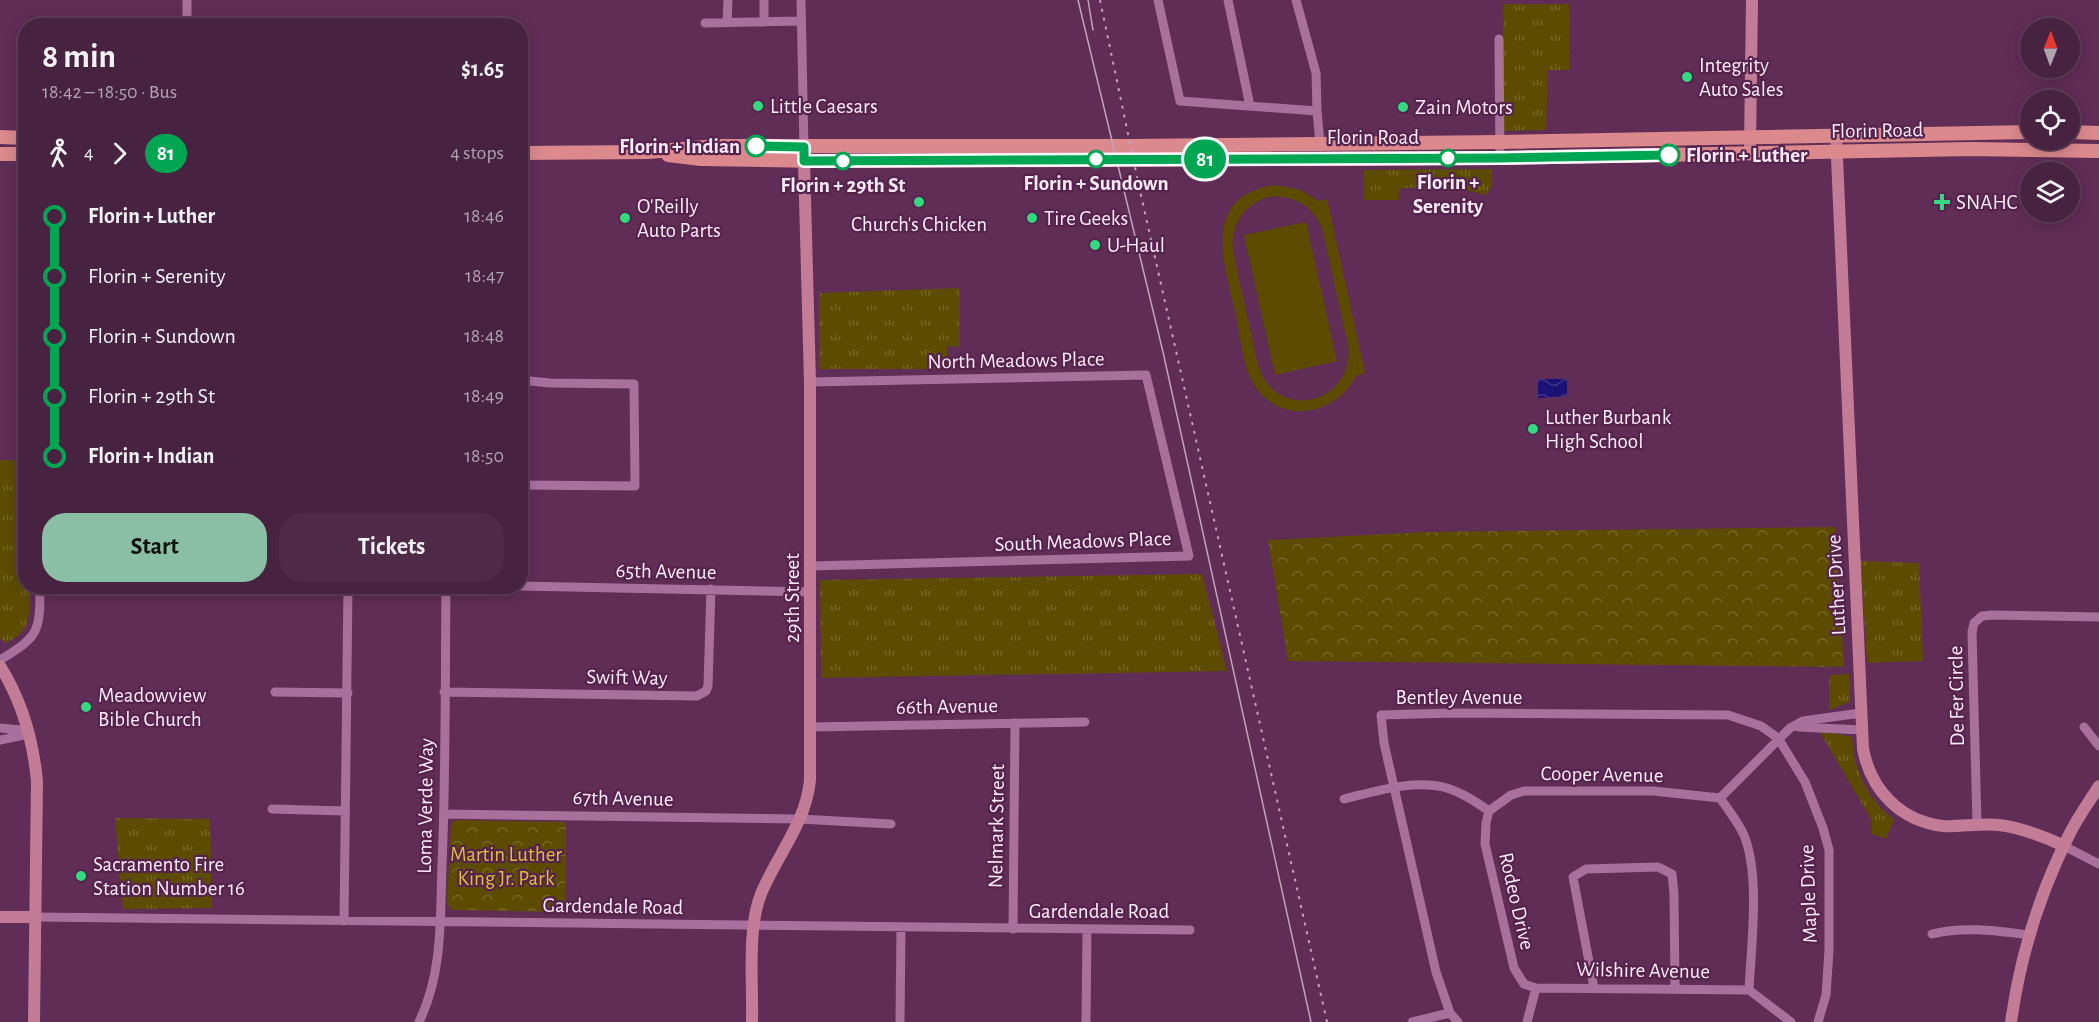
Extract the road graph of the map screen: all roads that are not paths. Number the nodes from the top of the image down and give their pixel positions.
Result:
1 (187, 0) edge
2 (728, 0) edge
3 (764, 0) edge
4 (801, 0) edge
5 (1158, 0) edge
6 (1228, 0) edge
7 (1296, 0) edge
8 (1752, 0) edge
9 (187, 18) edge
10 (801, 21) junction
11 (728, 22) junction
12 (764, 22) junction
13 (705, 23) dead end
14 (1499, 39) dead end
15 (1250, 106) junction
16 (1317, 111) junction
17 (2020, 132) edge
18 (2080, 132) edge
19 (2099, 133) edge
20 (1836, 135) junction
21 (0, 137) edge
22 (1750, 137) junction
23 (18, 138) edge
24 (1500, 142) junction
25 (1320, 144) junction
26 (2099, 144) edge
27 (2080, 145) edge
28 (804, 147) junction
29 (18, 149) edge
30 (2020, 149) edge
31 (2073, 150) edge
32 (2099, 151) edge
33 (648, 152) junction
34 (1837, 152) junction
35 (528, 153) edge
36 (1750, 153) junction
37 (3, 154) edge
38 (1303, 158) junction
39 (1500, 158) junction
40 (804, 161) junction
41 (528, 381) edge
42 (810, 382) junction
43 (1164, 449) joint
44 (528, 485) edge
45 (811, 566) junction
46 (528, 586) edge
47 (711, 589) junction
48 (811, 592) junction
49 (40, 594) edge
50 (348, 594) edge
51 (446, 594) edge
52 (2099, 617) edge
53 (0, 660) edge
54 (0, 666) edge
55 (275, 692) dead end
56 (444, 692) junction
57 (348, 693) junction
58 (1861, 713) junction
59 (1085, 722) dead end
60 (1016, 723) junction
61 (811, 727) junction
62 (2084, 727) dead end
63 (0, 728) edge
64 (1790, 728) junction
65 (1862, 730) junction
66 (29, 734) junction
67 (1778, 738) junction
68 (0, 740) edge
69 (2099, 746) edge
70 (2099, 786) edge
71 (1395, 787) junction
72 (1720, 798) junction
73 (1344, 799) dead end
74 (272, 810) dead end
75 (345, 811) junction
76 (1489, 811) junction
77 (444, 814) junction
78 (800, 819) junction
79 (891, 824) dead end
80 (1977, 825) junction
81 (2064, 846) junction
82 (2099, 864) edge
83 (0, 917) edge
84 (36, 917) junction
85 (344, 921) junction
86 (440, 921) junction
87 (754, 926) junction
88 (901, 927) junction
89 (1014, 928) junction
90 (1088, 929) junction
91 (1190, 930) dead end
92 (1932, 934) dead end
93 (2029, 935) junction
94 (1536, 988) junction
95 (1594, 988) junction
96 (1675, 988) junction
97 (1749, 990) junction
98 (1450, 1013) junction
99 (34, 1022) edge
100 (419, 1022) edge
101 (753, 1022) edge
102 (900, 1022) edge
103 (1086, 1022) edge
104 (1412, 1022) edge
105 (1458, 1022) edge
106 (1527, 1022) edge
107 (1791, 1022) edge
108 (1818, 1022) edge
109 (2011, 1022) edge

1 - 9 street
2 - 11 street
3 - 12 street
4 - 10 street
5 - 15 street
6 - 15 street
7 - 16 street
8 - 22 street
10 - 12 street
10 - 28 street
11 - 12 street
11 - 13 street
14 - 24 street
15 - 16 street
16 - 25 street
17 - 20 main road, Florin Road
18 - 19 main road
20 - 22 main road, Florin Road
20 - 34 street, Luther Drive
21 - 23 main road
22 - 24 main road, Florin Road
22 - 36 street
24 - 25 main road, Florin Road
24 - 39 street
25 - 28 main road, Florin Road
25 - 38 main road
26 - 27 main road
28 - 33 main road, Florin Road
28 - 40 street
29 - 37 main road
30 - 34 main road, Florin Road
31 - 32 main road, Florin Road
33 - 35 main road, Florin Road
33 - 40 main road, Florin Road
34 - 36 main road, Florin Road
34 - 58 street, Luther Drive
36 - 39 main road, Florin Road
38 - 39 main road, Florin Road
38 - 40 main road, Florin Road
40 - 42 street, 29th Street
41 - 44 street
42 - 43 street, North Meadows Place
42 - 45 street, 29th Street
43 - 45 street, South Meadows Place
45 - 48 street, 29th Street
46 - 47 street, 65th Avenue
47 - 48 street, 65th Avenue
47 - 56 street, Swift Way
48 - 61 street, 29th Street
49 - 53 street
50 - 57 street
51 - 56 street, Loma Verde Way
52 - 80 street, De Fer Circle
54 - 66 street
55 - 57 street
56 - 77 street, Loma Verde Way
57 - 75 street
58 - 64 street
58 - 65 street, Luther Drive
59 - 60 street, 66th Avenue
60 - 61 street, 66th Avenue
60 - 89 street, Nelmark Street
61 - 78 street, 29th Street
62 - 69 street
63 - 66 street
64 - 65 street
64 - 67 street
65 - 80 street, Luther Drive
66 - 68 street
66 - 84 street
67 - 71 street, Bentley Avenue
67 - 72 street
67 - 108 street, Maple Drive
70 - 81 street
71 - 73 street
71 - 76 street
71 - 98 street, Bentley Avenue
72 - 76 street, Cooper Avenue
72 - 97 street
74 - 75 street
75 - 85 street
76 - 94 street, Rodeo Drive
77 - 78 street, 67th Avenue
77 - 86 street, Loma Verde Way
78 - 79 street, 67th Avenue
78 - 87 street, 29th Street
80 - 81 street, Luther Drive
81 - 82 street, Luther Drive
81 - 93 street
83 - 84 street
84 - 85 street, Gardendale Road
84 - 99 street
85 - 86 street, Gardendale Road
86 - 87 street, Gardendale Road
86 - 100 street, Loma Verde Way
87 - 88 street, Gardendale Road
87 - 101 street, 29th Street
88 - 89 street, Gardendale Road
88 - 102 street
89 - 90 street, Gardendale Road
90 - 91 street, Gardendale Road
90 - 103 street
92 - 93 street
93 - 109 street
94 - 95 street, Wilshire Avenue
94 - 106 street
95 - 96 street, Wilshire Avenue
95 - 96 street
96 - 97 street, Wilshire Avenue
97 - 107 street
98 - 104 street
98 - 105 street, Bentley Avenue

